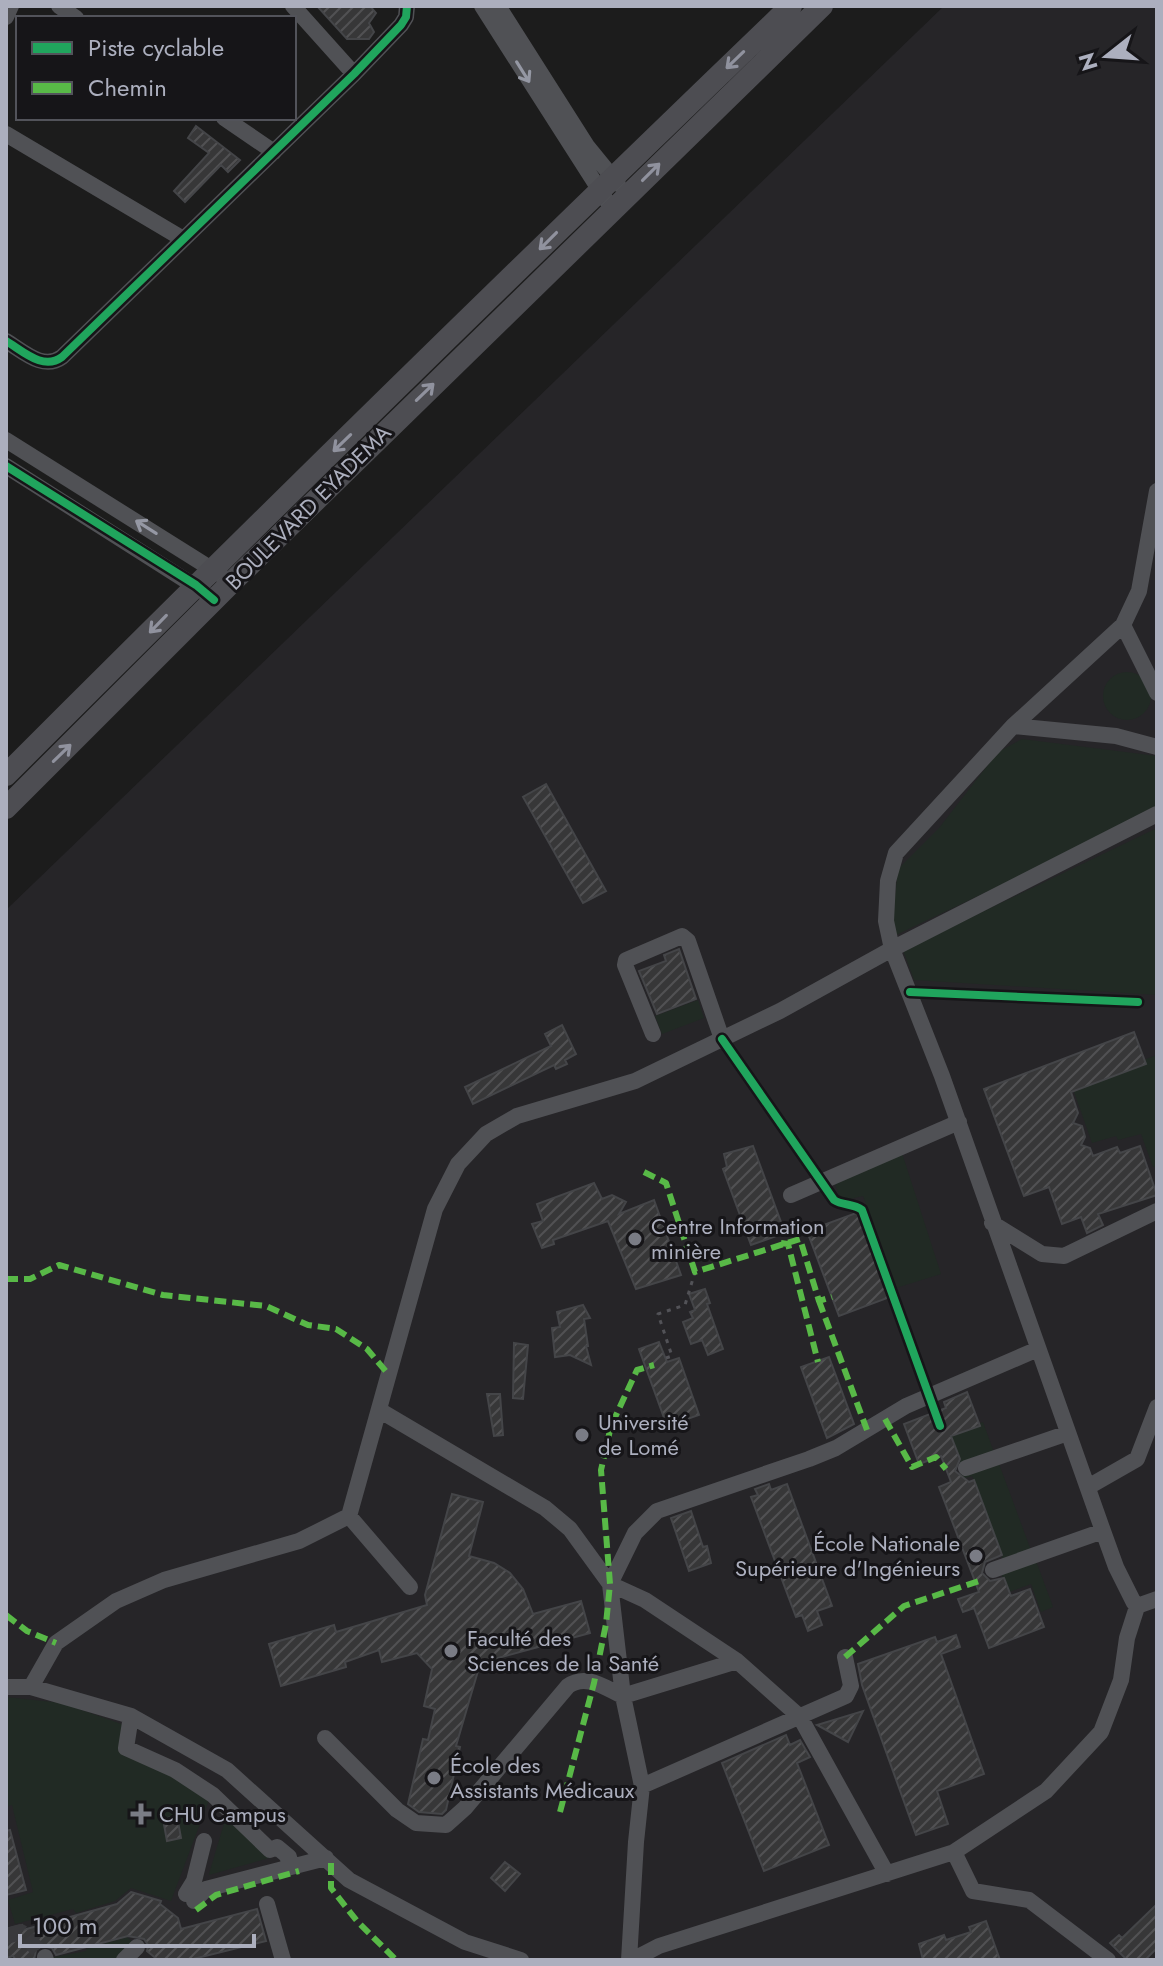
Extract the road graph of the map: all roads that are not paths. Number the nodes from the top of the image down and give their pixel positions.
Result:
1 (11, 6) edge
2 (293, 6) edge
3 (407, 6) edge
4 (482, 6) edge
5 (498, 6) edge
6 (791, 6) edge
7 (822, 6) edge
8 (6, 17) edge
9 (354, 74) junction
10 (227, 120) edge
11 (6, 134) edge
12 (274, 152) junction
13 (613, 194) junction
14 (183, 239) junction
15 (6, 341) edge
16 (6, 440) edge
17 (6, 466) edge
18 (1157, 491) edge
19 (212, 568) junction
20 (231, 583) junction
21 (196, 585) junction
22 (1139, 591) junction
23 (1157, 593) edge
24 (214, 600) junction
25 (1123, 625) junction
26 (1157, 693) edge
27 (1013, 726) junction
28 (1157, 747) edge
29 (6, 775) edge
30 (6, 808) edge
31 (1157, 814) edge
32 (892, 949) junction
33 (653, 1034) dead end
34 (722, 1039) junction
35 (959, 1122) junction
36 (791, 1195) dead end
37 (1157, 1211) edge
38 (992, 1223) junction
39 (1038, 1349) junction
40 (1157, 1407) edge
41 (379, 1410) junction
42 (1068, 1433) junction
43 (966, 1468) dead end
44 (1088, 1487) junction
45 (349, 1516) junction
46 (1103, 1531) junction
47 (993, 1570) dead end
48 (610, 1584) junction
49 (410, 1587) dead end
50 (1157, 1599) edge
51 (1137, 1606) junction
52 (845, 1657) dead end
53 (737, 1661) junction
54 (6, 1687) edge
55 (31, 1687) junction
56 (623, 1696) junction
57 (131, 1716) junction
58 (800, 1717) junction
59 (325, 1738) dead end
60 (642, 1786) junction
61 (204, 1841) dead end
62 (954, 1852) junction
63 (326, 1858) junction
64 (288, 1859) dead end
65 (887, 1874) junction
66 (267, 1904) dead end
67 (137, 1947) dead end
68 (124, 1960) edge
69 (283, 1960) edge
70 (521, 1960) edge
71 (631, 1960) edge
72 (1108, 1960) edge

1 - 8 street
2 - 9 street
3 - 9 street
4 -> 13 street
5 - 13 street
6 -> 13 highway
13 -> 7 highway, BOULEVARD EYADEMA
9 - 12 street
10 - 12 street
11 - 14 street
12 - 14 street
13 -> 19 highway, BOULEVARD EYADEMA
20 -> 13 highway, BOULEVARD EYADEMA
14 - 15 street
19 -> 16 street
17 - 21 street
18 - 22 street
19 - 20 street
19 - 21 highway, BOULEVARD EYADEMA
20 - 24 highway, BOULEVARD EYADEMA
21 - 24 street
21 -> 29 highway, BOULEVARD EYADEMA
22 - 23 street
22 - 25 street
30 -> 24 highway, BOULEVARD EYADEMA
25 - 26 street
25 - 27 street
27 - 28 street
27 - 32 street
31 - 32 street
32 - 34 street
32 - 35 street
33 - 34 street
34 - 41 street
35 - 36 street
35 - 38 street
37 - 38 street
38 - 39 street
39 - 42 street
39 - 48 street
40 - 44 street
41 - 45 street
41 - 48 street
42 - 43 street
42 - 44 street
44 - 46 street
45 - 49 street
45 - 55 street
46 - 47 street
46 - 51 street
48 - 53 street
48 - 56 street
50 - 51 street
51 - 62 street
52 - 58 street
53 - 56 street
53 - 58 street
54 - 55 street
55 - 57 street
56 - 59 street
56 - 60 street
57 - 63 street
57 - 64 street
58 - 60 street
58 - 65 street
60 - 71 street
61 - 63 street
62 - 65 street
62 - 72 street
63 - 70 street
65 - 71 street
66 - 69 street
67 - 68 street

